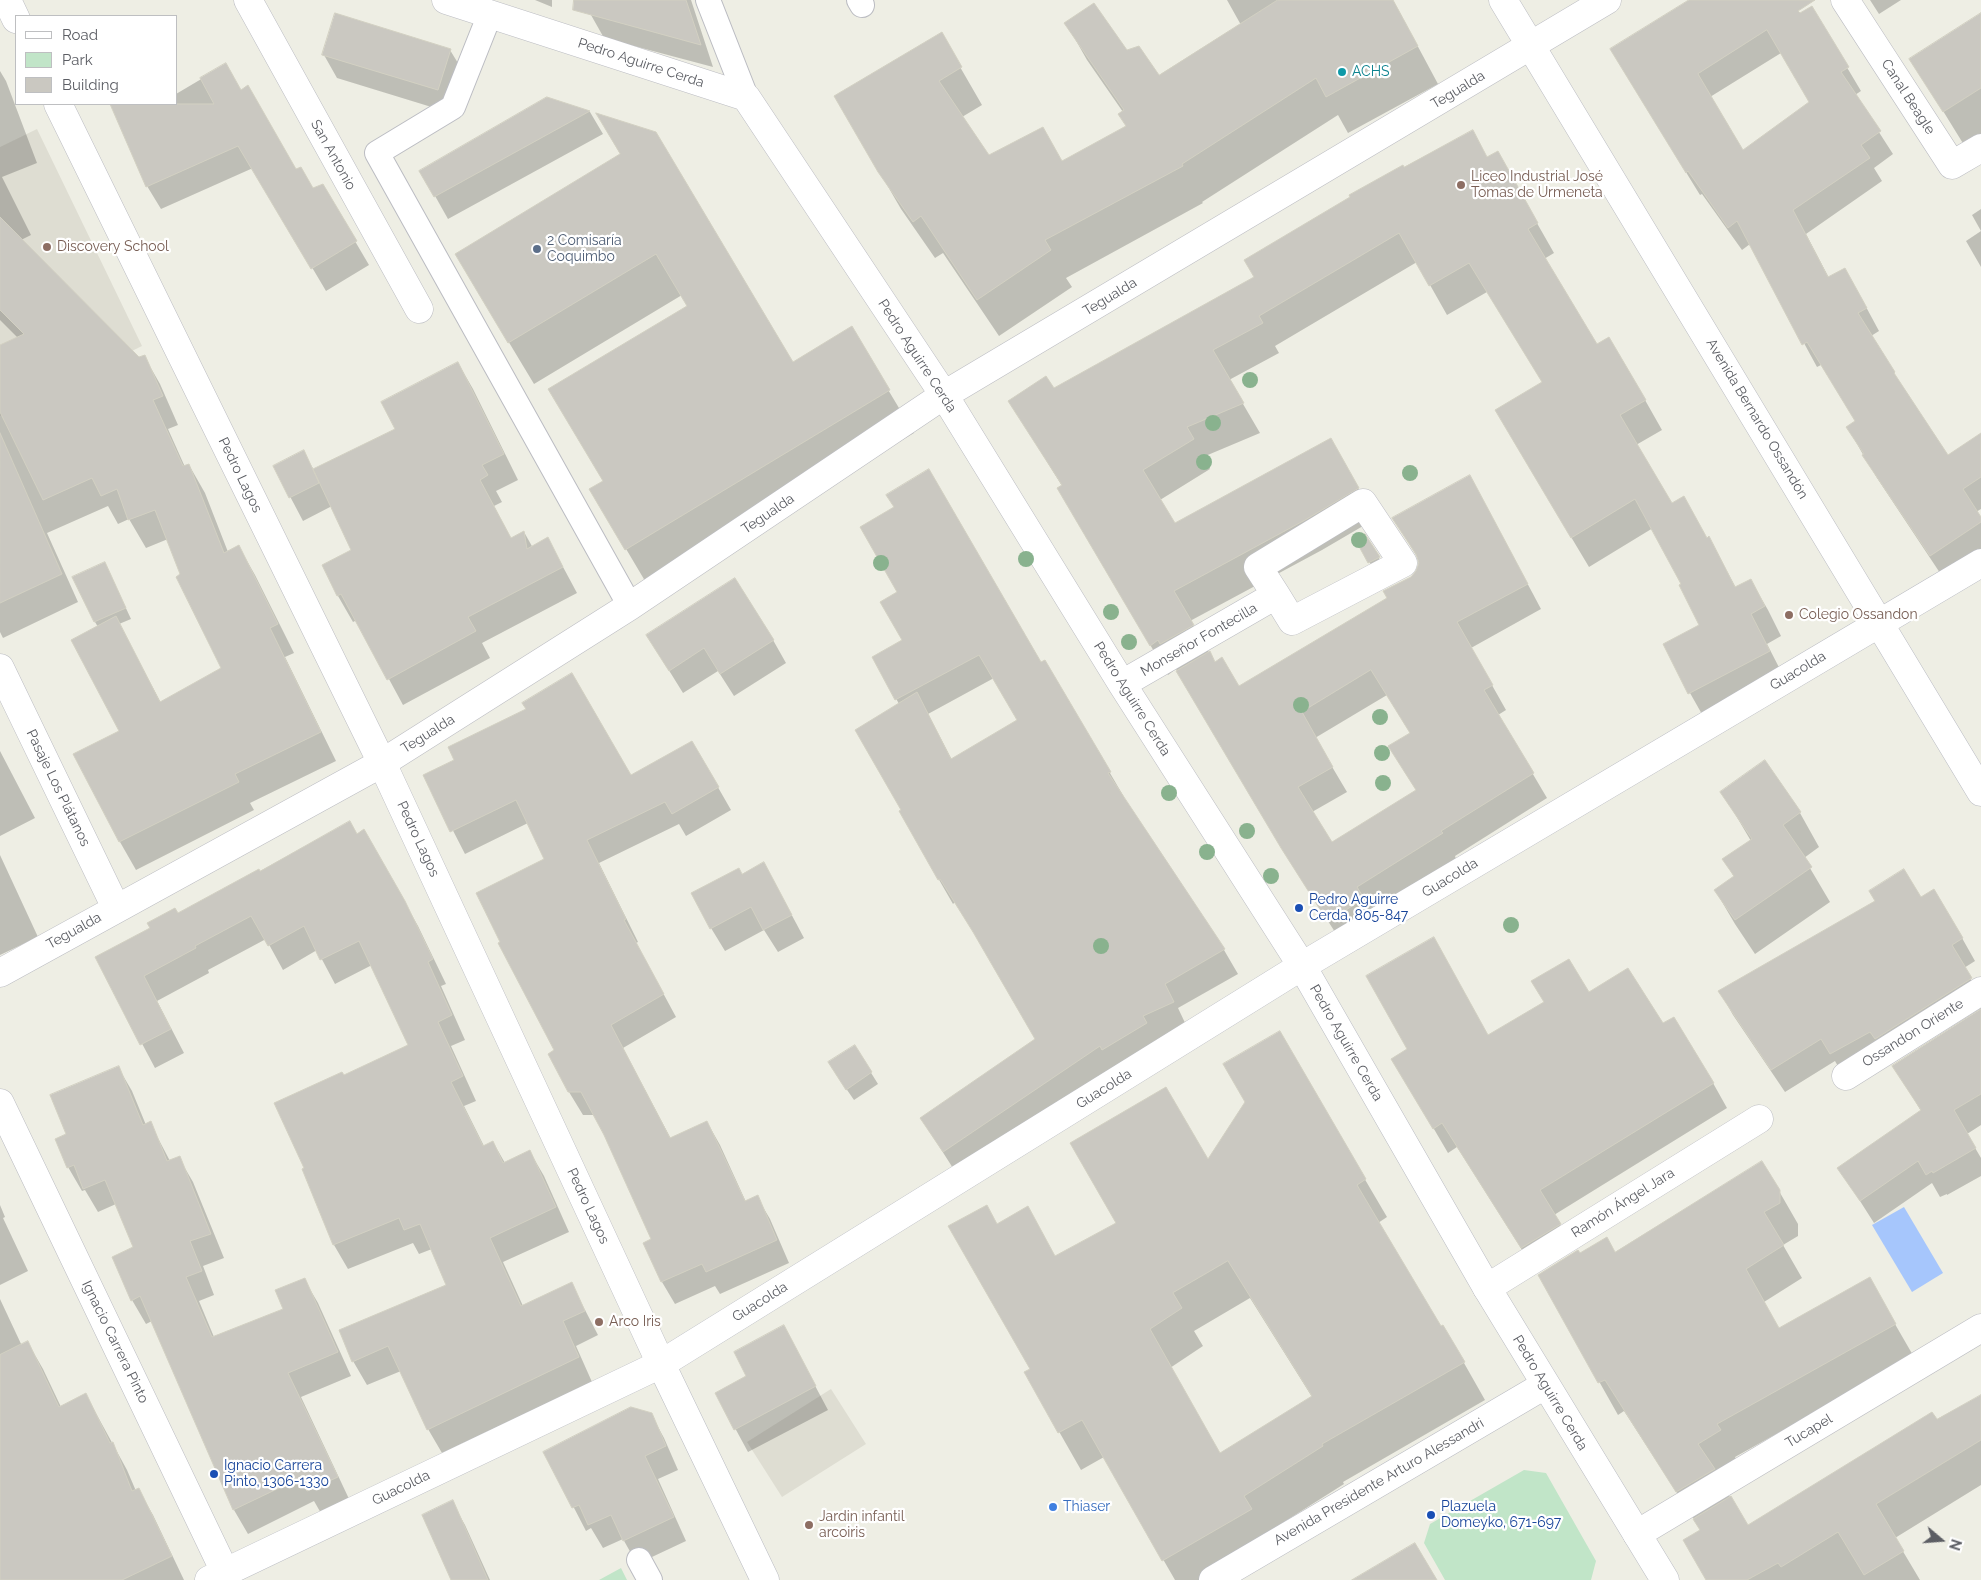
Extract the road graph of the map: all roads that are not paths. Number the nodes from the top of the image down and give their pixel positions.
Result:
1 (7, 0) edge
2 (248, 0) edge
3 (446, 0) edge
4 (1503, 0) edge
5 (1606, 0) edge
6 (1845, 0) edge
7 (713, 2) edge
8 (490, 14) junction
9 (15, 17) edge
10 (1531, 46) junction
11 (746, 98) junction
12 (58, 105) edge
13 (1981, 148) edge
14 (419, 310) dead end
15 (944, 395) junction
16 (1981, 562) edge
17 (1276, 595) junction
18 (630, 606) junction
19 (1879, 623) junction
20 (0, 668) edge
21 (1122, 684) junction
22 (382, 763) junction
23 (1981, 792) edge
24 (116, 908) junction
25 (1302, 966) junction
26 (0, 972) edge
27 (1981, 991) edge
28 (1846, 1076) dead end
29 (0, 1103) edge
30 (1759, 1119) dead end
31 (1487, 1288) junction
32 (1981, 1328) edge
33 (661, 1364) junction
34 (1545, 1385) junction
35 (1637, 1534) junction
36 (639, 1560) dead end
37 (221, 1578) edge
38 (650, 1580) edge
39 (765, 1580) edge
40 (1213, 1580) edge
41 (1665, 1580) edge

1 - 9 street
2 - 14 street, San Antonio
3 - 8 street, Pedro Aguirre Cerda
4 - 10 street, Avenida Bernardo Ossandón
5 - 10 street, Tegualda
6 - 13 street, Canal Beagle
7 - 11 lane
8 - 11 street, Pedro Aguirre Cerda
8 - 18 lane
10 - 15 street, Tegualda
10 - 19 street, Avenida Bernardo Ossandón
11 - 15 street, Pedro Aguirre Cerda
12 - 22 street, Pedro Lagos
15 - 18 street, Tegualda
15 - 21 street, Pedro Aguirre Cerda
16 - 19 street, Guacolda
17 - 17 street
17 - 21 street, Monseñor Fontecilla
18 - 22 street, Tegualda
19 - 23 street, Avenida Bernardo Ossandón
19 - 25 street, Guacolda
20 - 24 street, Pasaje Los Plátanos
21 - 25 street, Pedro Aguirre Cerda
22 - 24 street, Tegualda
22 - 33 street, Pedro Lagos
24 - 26 street, Tegualda
25 - 31 street, Pedro Aguirre Cerda
25 - 33 street, Guacolda
27 - 28 street, Ossandon Oriente
29 - 37 street, Ignacio Carrera Pinto
30 - 31 street, Ramón Ángel Jara
31 - 34 street, Pedro Aguirre Cerda
32 - 35 street, Tucapel
33 - 37 street, Guacolda
33 - 39 street, Pedro Lagos
34 - 35 street, Pedro Aguirre Cerda
34 - 40 street, Avenida Presidente Arturo Alessandri
35 - 41 street, Pedro Aguirre Cerda
36 - 38 lane

